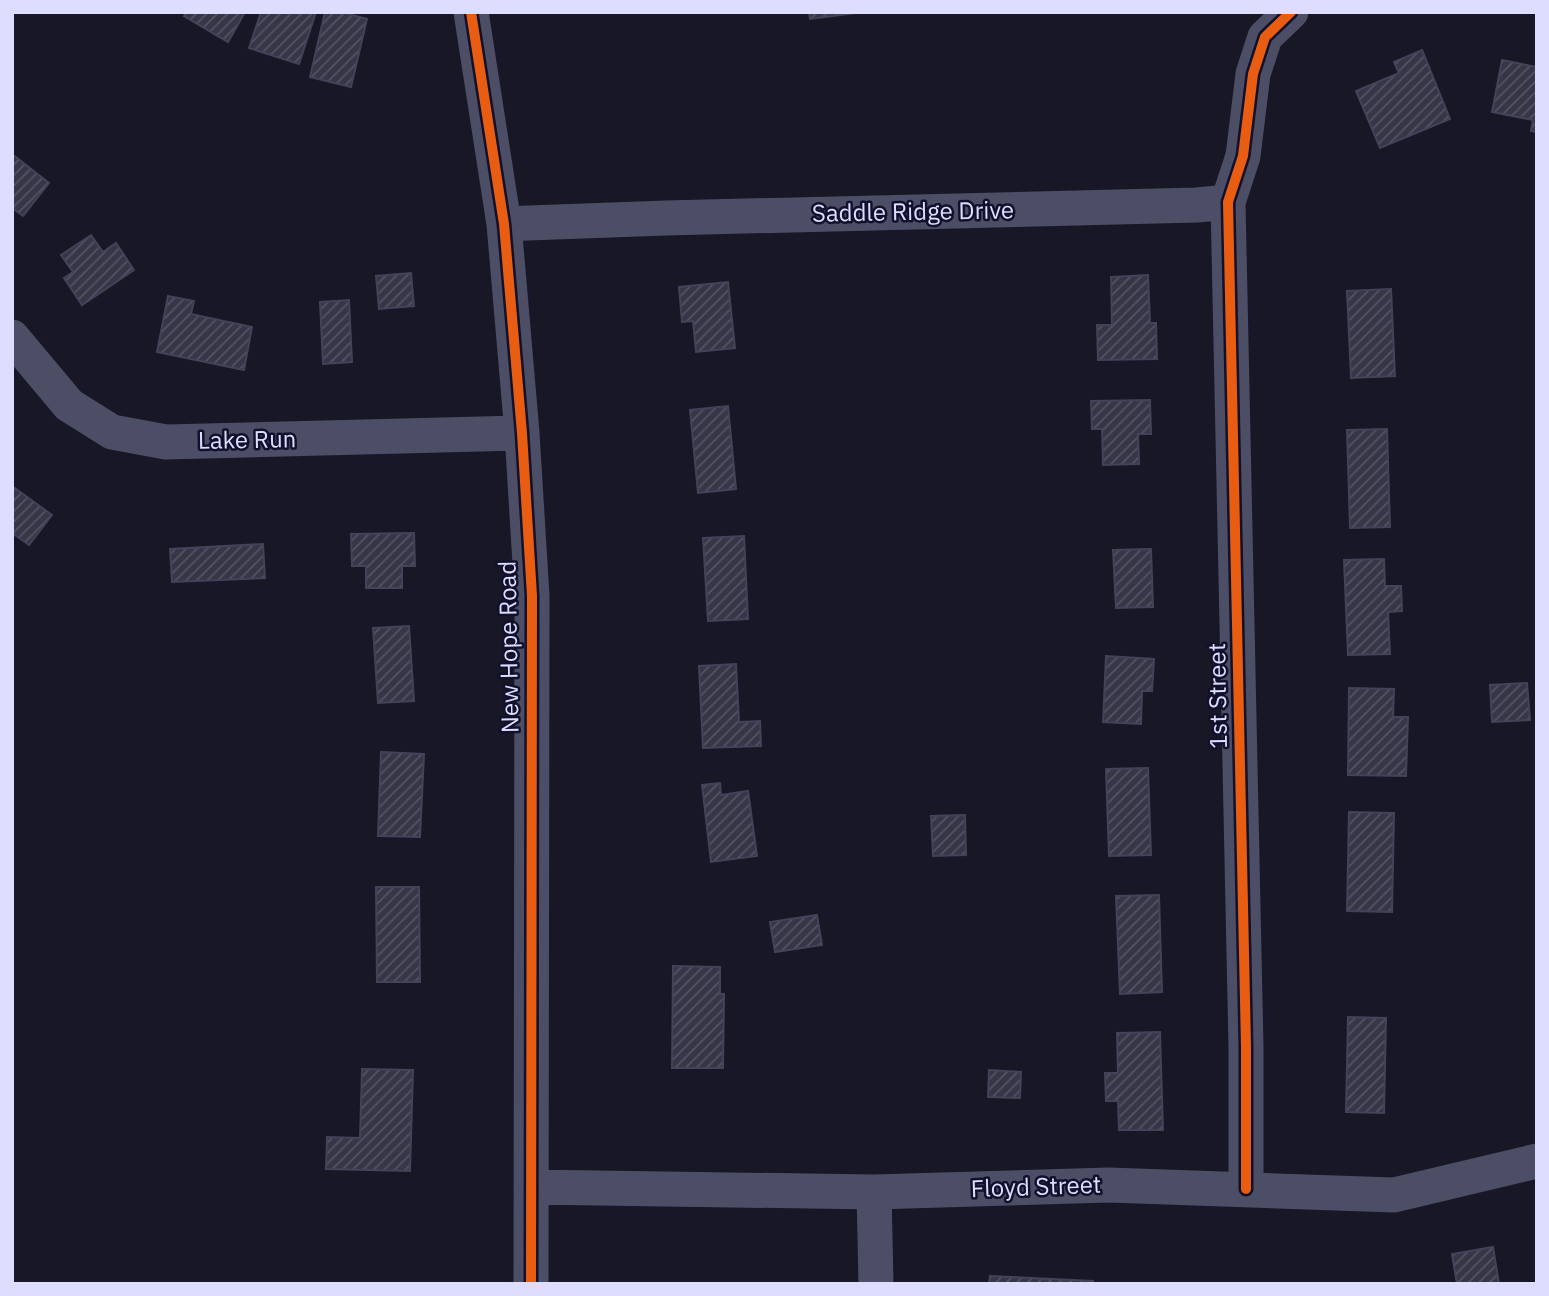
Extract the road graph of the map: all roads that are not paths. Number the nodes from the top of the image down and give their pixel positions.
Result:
1 (471, 12) edge
2 (1291, 12) edge
3 (1228, 202) junction
4 (504, 224) junction
5 (12, 337) edge
6 (522, 433) junction
7 (1537, 1161) edge
8 (531, 1187) junction
9 (1246, 1189) junction
10 (874, 1192) junction
11 (531, 1284) edge
12 (876, 1284) edge

1 - 4 street, New Hope Road
2 - 3 street
3 - 4 street, Saddle Ridge Drive
3 - 9 street, 1st Street
4 - 6 street, New Hope Road
5 - 6 street, Lake Run
6 - 8 street, New Hope Road
7 - 9 street, Floyd Street
8 - 10 street, Floyd Street
8 - 11 street, New Hope Road
9 - 10 street, Floyd Street
10 - 12 street

